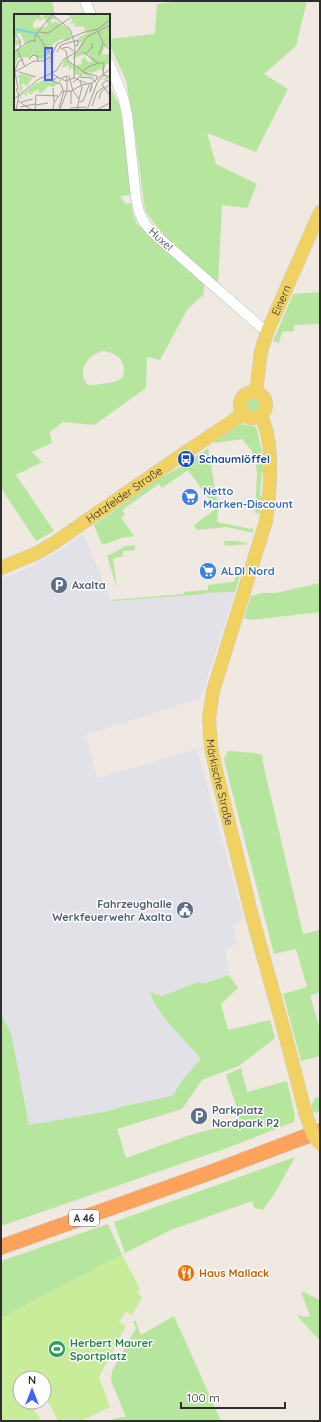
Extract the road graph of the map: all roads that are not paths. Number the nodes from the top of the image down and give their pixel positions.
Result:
1 (85, 1) edge
2 (90, 14) edge
3 (110, 65) edge
4 (320, 212) edge
5 (268, 330) junction
6 (256, 393) junction
7 (243, 414) junction
8 (262, 416) junction
9 (1, 568) edge
10 (320, 1131) edge
11 (320, 1140) edge
12 (320, 1144) edge
13 (1, 1247) edge
14 (1, 1256) edge

1 - 2 street
3 - 5 street, Huxel
4 - 5 main road, Einern
5 - 6 main road, Einern
6 - 7 main road
6 - 8 main road
7 - 8 main road
7 - 9 main road, Hatzfelder Straße
8 - 12 main road, Märkische Straße, bridge
10 - 13 highway, A 46
11 - 14 highway, A 46

